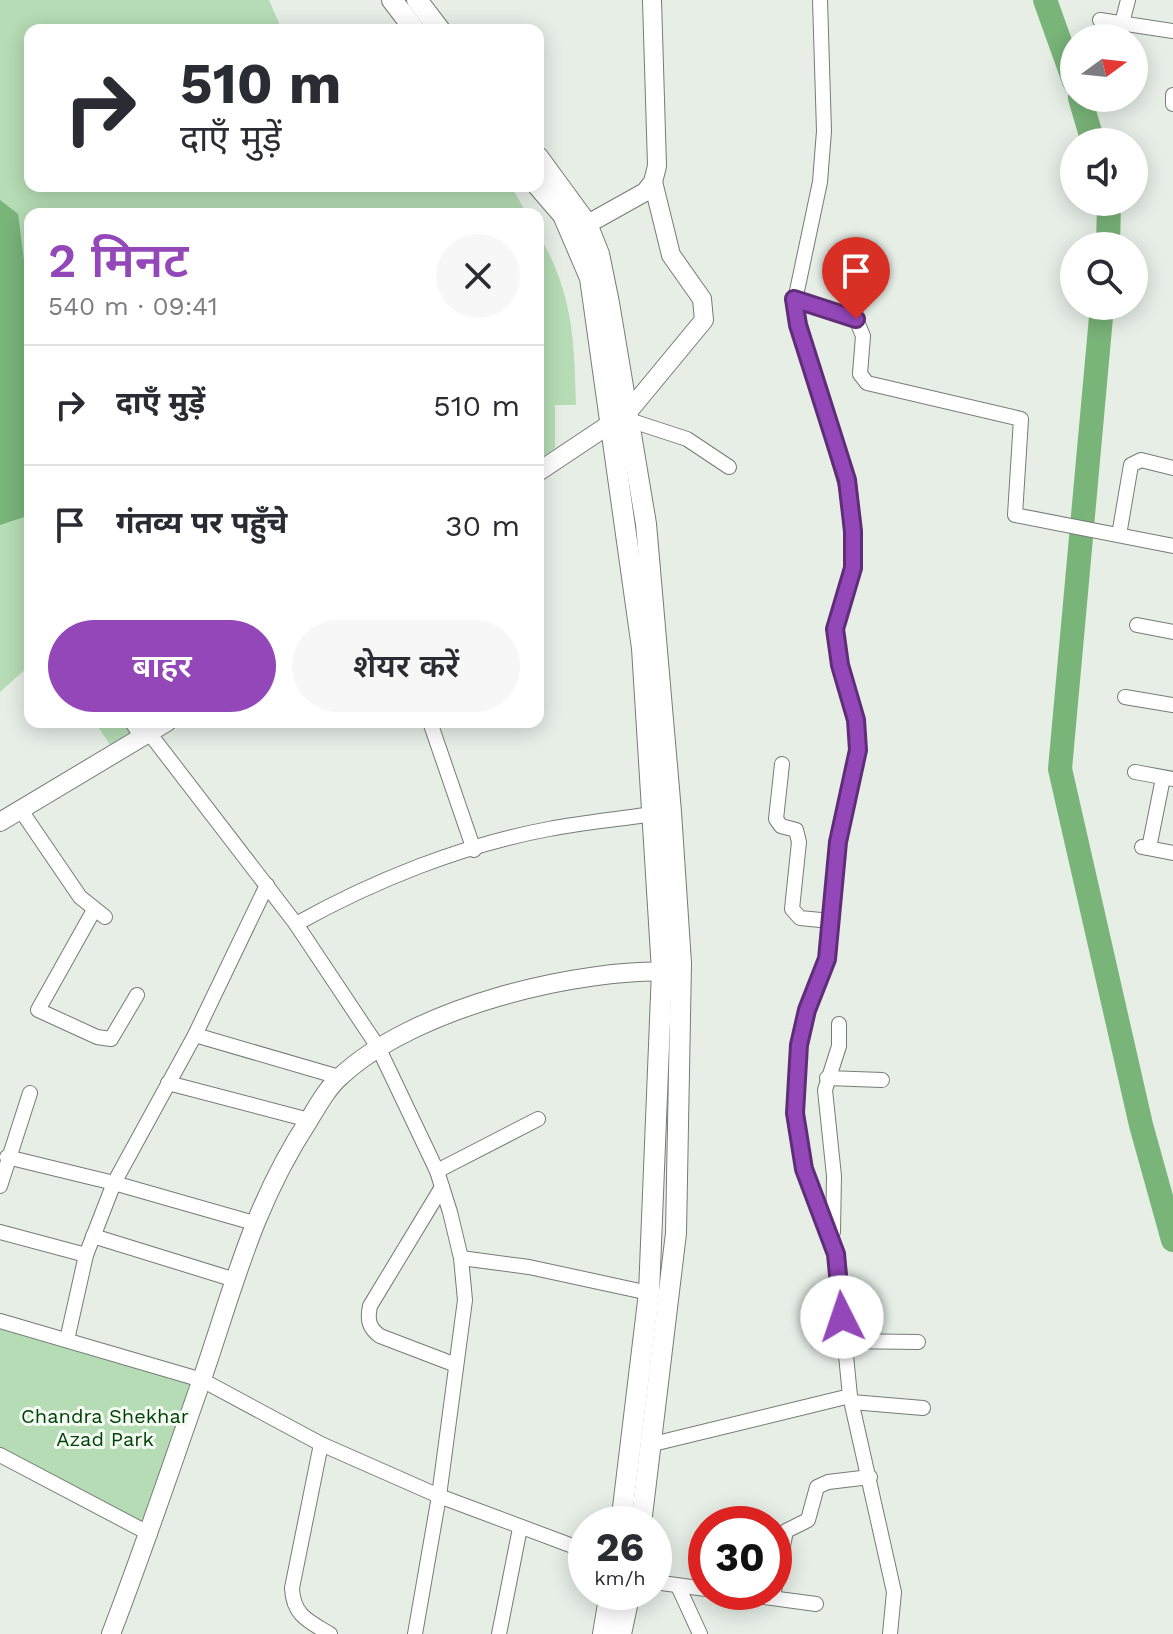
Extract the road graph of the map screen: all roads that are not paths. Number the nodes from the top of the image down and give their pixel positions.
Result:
1 (392, 0) edge
2 (417, 0) edge
3 (652, 0) edge
4 (820, 0) edge
5 (1128, 0) edge
6 (1100, 20) dead end
7 (1122, 23) junction
8 (410, 24) edge
9 (435, 24) edge
10 (1173, 31) edge
11 (1173, 95) edge
12 (1173, 104) edge
13 (544, 168) edge
14 (653, 182) junction
15 (543, 192) edge
16 (579, 229) junction
17 (794, 299) junction
18 (623, 418) junction
19 (729, 467) dead end
20 (544, 468) edge
21 (1173, 468) edge
22 (1119, 535) junction
23 (1173, 546) edge
24 (1137, 625) dead end
25 (1173, 632) edge
26 (1125, 697) dead end
27 (1173, 705) edge
28 (432, 728) edge
29 (141, 731) edge
30 (782, 764) dead end
31 (1135, 772) dead end
32 (1168, 779) edge
33 (20, 809) junction
34 (662, 813) junction
35 (0, 822) edge
36 (474, 850) junction
37 (1173, 853) edge
38 (267, 885) junction
39 (831, 921) junction
40 (296, 924) junction
41 (672, 972) junction
42 (137, 995) dead end
43 (839, 1024) dead end
44 (195, 1035) junction
45 (378, 1047) junction
46 (339, 1077) junction
47 (827, 1078) junction
48 (882, 1080) dead end
49 (168, 1083) junction
50 (30, 1093) dead end
51 (538, 1119) dead end
52 (309, 1120) junction
53 (7, 1157) junction
54 (437, 1171) junction
55 (114, 1183) junction
56 (0, 1186) edge
57 (442, 1187) junction
58 (254, 1223) junction
59 (0, 1232) edge
60 (93, 1236) junction
61 (833, 1241) junction
62 (86, 1255) junction
63 (461, 1258) junction
64 (232, 1279) junction
65 (649, 1293) junction
66 (0, 1321) edge
67 (67, 1340) junction
68 (844, 1341) junction
69 (918, 1342) dead end
70 (456, 1365) junction
71 (202, 1380) junction
72 (851, 1399) junction
73 (923, 1408) dead end
74 (321, 1444) junction
75 (653, 1444) junction
76 (0, 1455) edge
77 (870, 1477) junction
78 (439, 1496) junction
79 (623, 1506) edge
80 (644, 1506) edge
81 (520, 1528) junction
82 (792, 1528) edge
83 (150, 1534) junction
84 (568, 1545) edge
85 (672, 1585) edge
86 (678, 1586) junction
87 (688, 1587) edge
88 (792, 1598) edge
89 (816, 1604) dead end
90 (607, 1610) edge
91 (626, 1610) edge
92 (111, 1634) edge
93 (330, 1634) edge
94 (415, 1634) edge
95 (499, 1634) edge
96 (603, 1634) edge
97 (621, 1634) edge
98 (700, 1634) edge
99 (890, 1634) edge

1 - 8 main road
2 - 9 main road
3 - 14 street
4 - 17 street
5 - 7 street
6 - 7 street
7 - 10 street
11 - 12 street
13 - 16 main road
14 - 16 street
14 - 18 street
15 - 16 main road
16 - 18 main road
17 - 22 street
17 - 39 street
18 - 19 street
18 - 20 street
18 - 34 main road
21 - 22 street
22 - 23 street
24 - 25 street
26 - 27 street
28 - 36 street
29 - 33 street
29 - 38 street
30 - 39 street
31 - 32 street
32 - 37 street
33 - 35 street
33 - 42 street
34 - 36 street
34 - 41 main road
36 - 40 street
38 - 40 street
38 - 44 street
39 - 61 street
40 - 45 street
41 - 45 street
41 - 65 main road
41 - 75 main road
43 - 47 street
44 - 46 street
44 - 49 street
45 - 46 street
45 - 54 street
46 - 52 street
47 - 48 street
47 - 61 street
49 - 52 street
49 - 55 street
50 - 53 street
51 - 54 street
52 - 58 street
53 - 55 street
53 - 56 street
54 - 57 street
55 - 58 street
55 - 60 street
57 - 63 street
57 - 70 street
58 - 64 street
59 - 62 street
60 - 62 street
60 - 64 street
61 - 68 street
62 - 67 street
63 - 65 street
63 - 70 street
64 - 71 street
65 - 79 main road
66 - 67 street
67 - 71 street
68 - 69 street
68 - 72 street
70 - 78 street
71 - 74 street
71 - 83 street
72 - 73 street
72 - 75 street
72 - 77 street
74 - 78 street
74 - 93 street
75 - 80 main road
76 - 83 street
77 - 82 street
77 - 99 street
78 - 81 street
78 - 94 street
81 - 84 street
81 - 95 street
83 - 92 street
85 - 86 street
86 - 87 street
86 - 98 street
88 - 89 street
90 - 96 main road
91 - 97 main road

